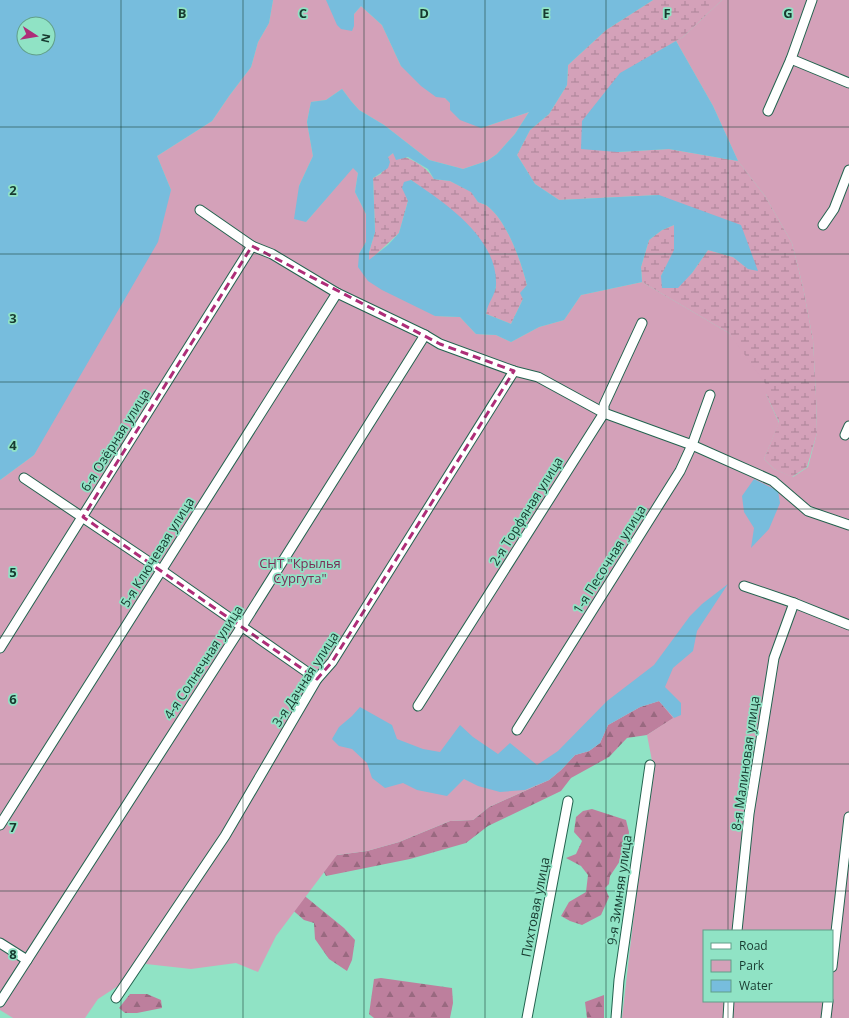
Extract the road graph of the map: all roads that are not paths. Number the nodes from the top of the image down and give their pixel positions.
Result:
1 (812, 0) edge
2 (791, 59) junction
3 (849, 83) edge
4 (768, 111) dead end
5 (849, 170) edge
6 (200, 210) dead end
7 (822, 225) dead end
8 (252, 246) junction
9 (337, 293) junction
10 (642, 322) dead end
11 (425, 335) junction
12 (514, 371) junction
13 (710, 395) dead end
14 (604, 413) junction
15 (692, 445) junction
16 (24, 478) dead end
17 (83, 517) junction
18 (849, 526) edge
19 (161, 570) junction
20 (744, 586) dead end
21 (794, 603) junction
22 (849, 625) edge
23 (242, 626) junction
24 (0, 648) edge
25 (317, 679) junction
26 (418, 706) dead end
27 (517, 730) dead end
28 (650, 765) dead end
29 (568, 801) dead end
30 (849, 817) edge
31 (0, 825) edge
32 (737, 930) edge
33 (0, 943) edge
34 (833, 958) edge
35 (28, 960) junction
36 (116, 998) dead end
37 (0, 1002) edge
38 (730, 1002) edge
39 (828, 1002) edge
40 (527, 1018) edge
41 (616, 1018) edge
42 (728, 1018) edge
43 (826, 1018) edge

1 - 2 street
2 - 3 street
2 - 4 street
5 - 7 street
6 - 8 street
8 - 9 street
8 - 17 street, 6-я Озёрная улица
9 - 11 street
9 - 19 street, 5-я Ключевая улица
10 - 14 street, 2-я Торфяная улица
11 - 12 street
11 - 23 street, 4-я Солнечная улица
12 - 14 street
12 - 25 street, 3-я Дачная улица
13 - 15 street, 1-я Песочная улица
14 - 15 street
14 - 26 street, 2-я Торфяная улица
15 - 18 street
15 - 27 street, 1-я Песочная улица
16 - 17 street
17 - 19 street
17 - 24 street, 6-я Озёрная улица
19 - 23 street
19 - 31 street, 5-я Ключевая улица
20 - 21 street
21 - 22 street
21 - 32 street, 8-я Малиновая улица
23 - 25 street
23 - 35 street, 4-я Солнечная улица
25 - 36 street, 3-я Дачная улица
28 - 41 street, 9-я Зимняя улица
29 - 40 street, Пихтовая улица
30 - 34 street
33 - 35 street
35 - 37 street, 4-я Солнечная улица
38 - 42 street
39 - 43 street

